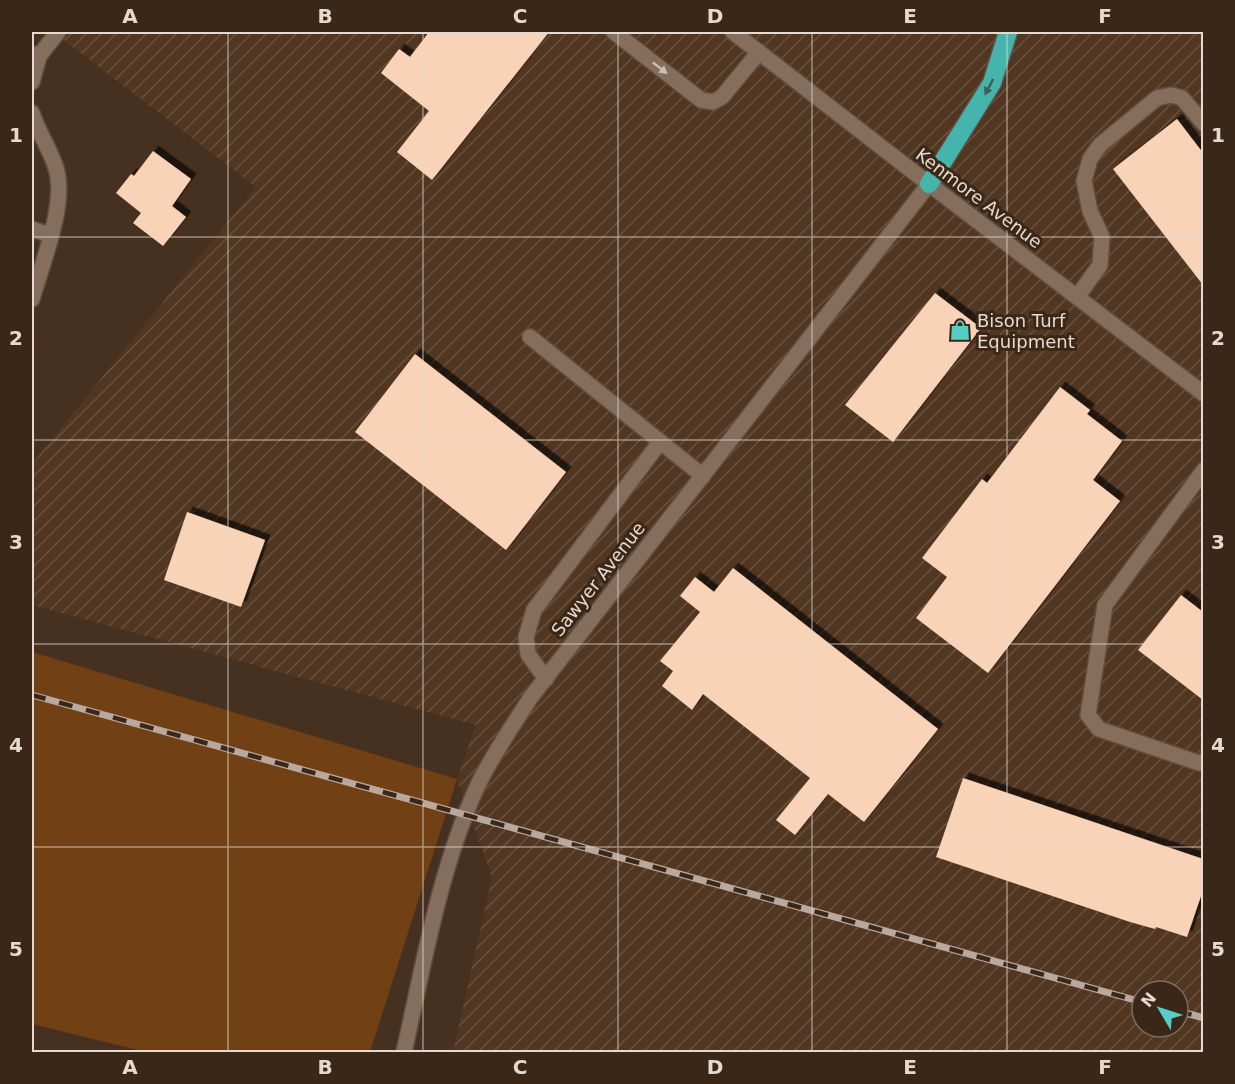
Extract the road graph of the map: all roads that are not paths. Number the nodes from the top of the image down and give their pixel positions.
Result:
1 (58, 32) edge
2 (614, 32) edge
3 (733, 32) edge
4 (1008, 32) edge
5 (759, 52) junction
6 (35, 55) edge
7 (32, 82) edge
8 (32, 113) edge
9 (1203, 124) edge
10 (929, 184) junction
11 (32, 229) edge
12 (50, 235) junction
13 (1077, 297) junction
14 (32, 299) edge
15 (530, 337) dead end
16 (1203, 394) edge
17 (660, 442) junction
18 (1203, 470) edge
19 (703, 476) junction
20 (546, 679) junction
21 (1203, 761) edge
22 (404, 1053) edge

1 - 6 street
2 -> 5 street
3 - 5 street, Kenmore Avenue
4 -> 10 highway
5 - 10 street, Kenmore Avenue
6 - 7 street
8 - 12 street
9 - 13 street
10 - 13 street, Kenmore Avenue
10 - 19 street, Sawyer Avenue
11 - 12 street
12 - 14 street
13 - 16 street, Kenmore Avenue
15 - 17 street
17 - 19 street
17 - 20 street
18 - 21 street
19 - 20 street, Sawyer Avenue
20 - 22 street, Sawyer Avenue

